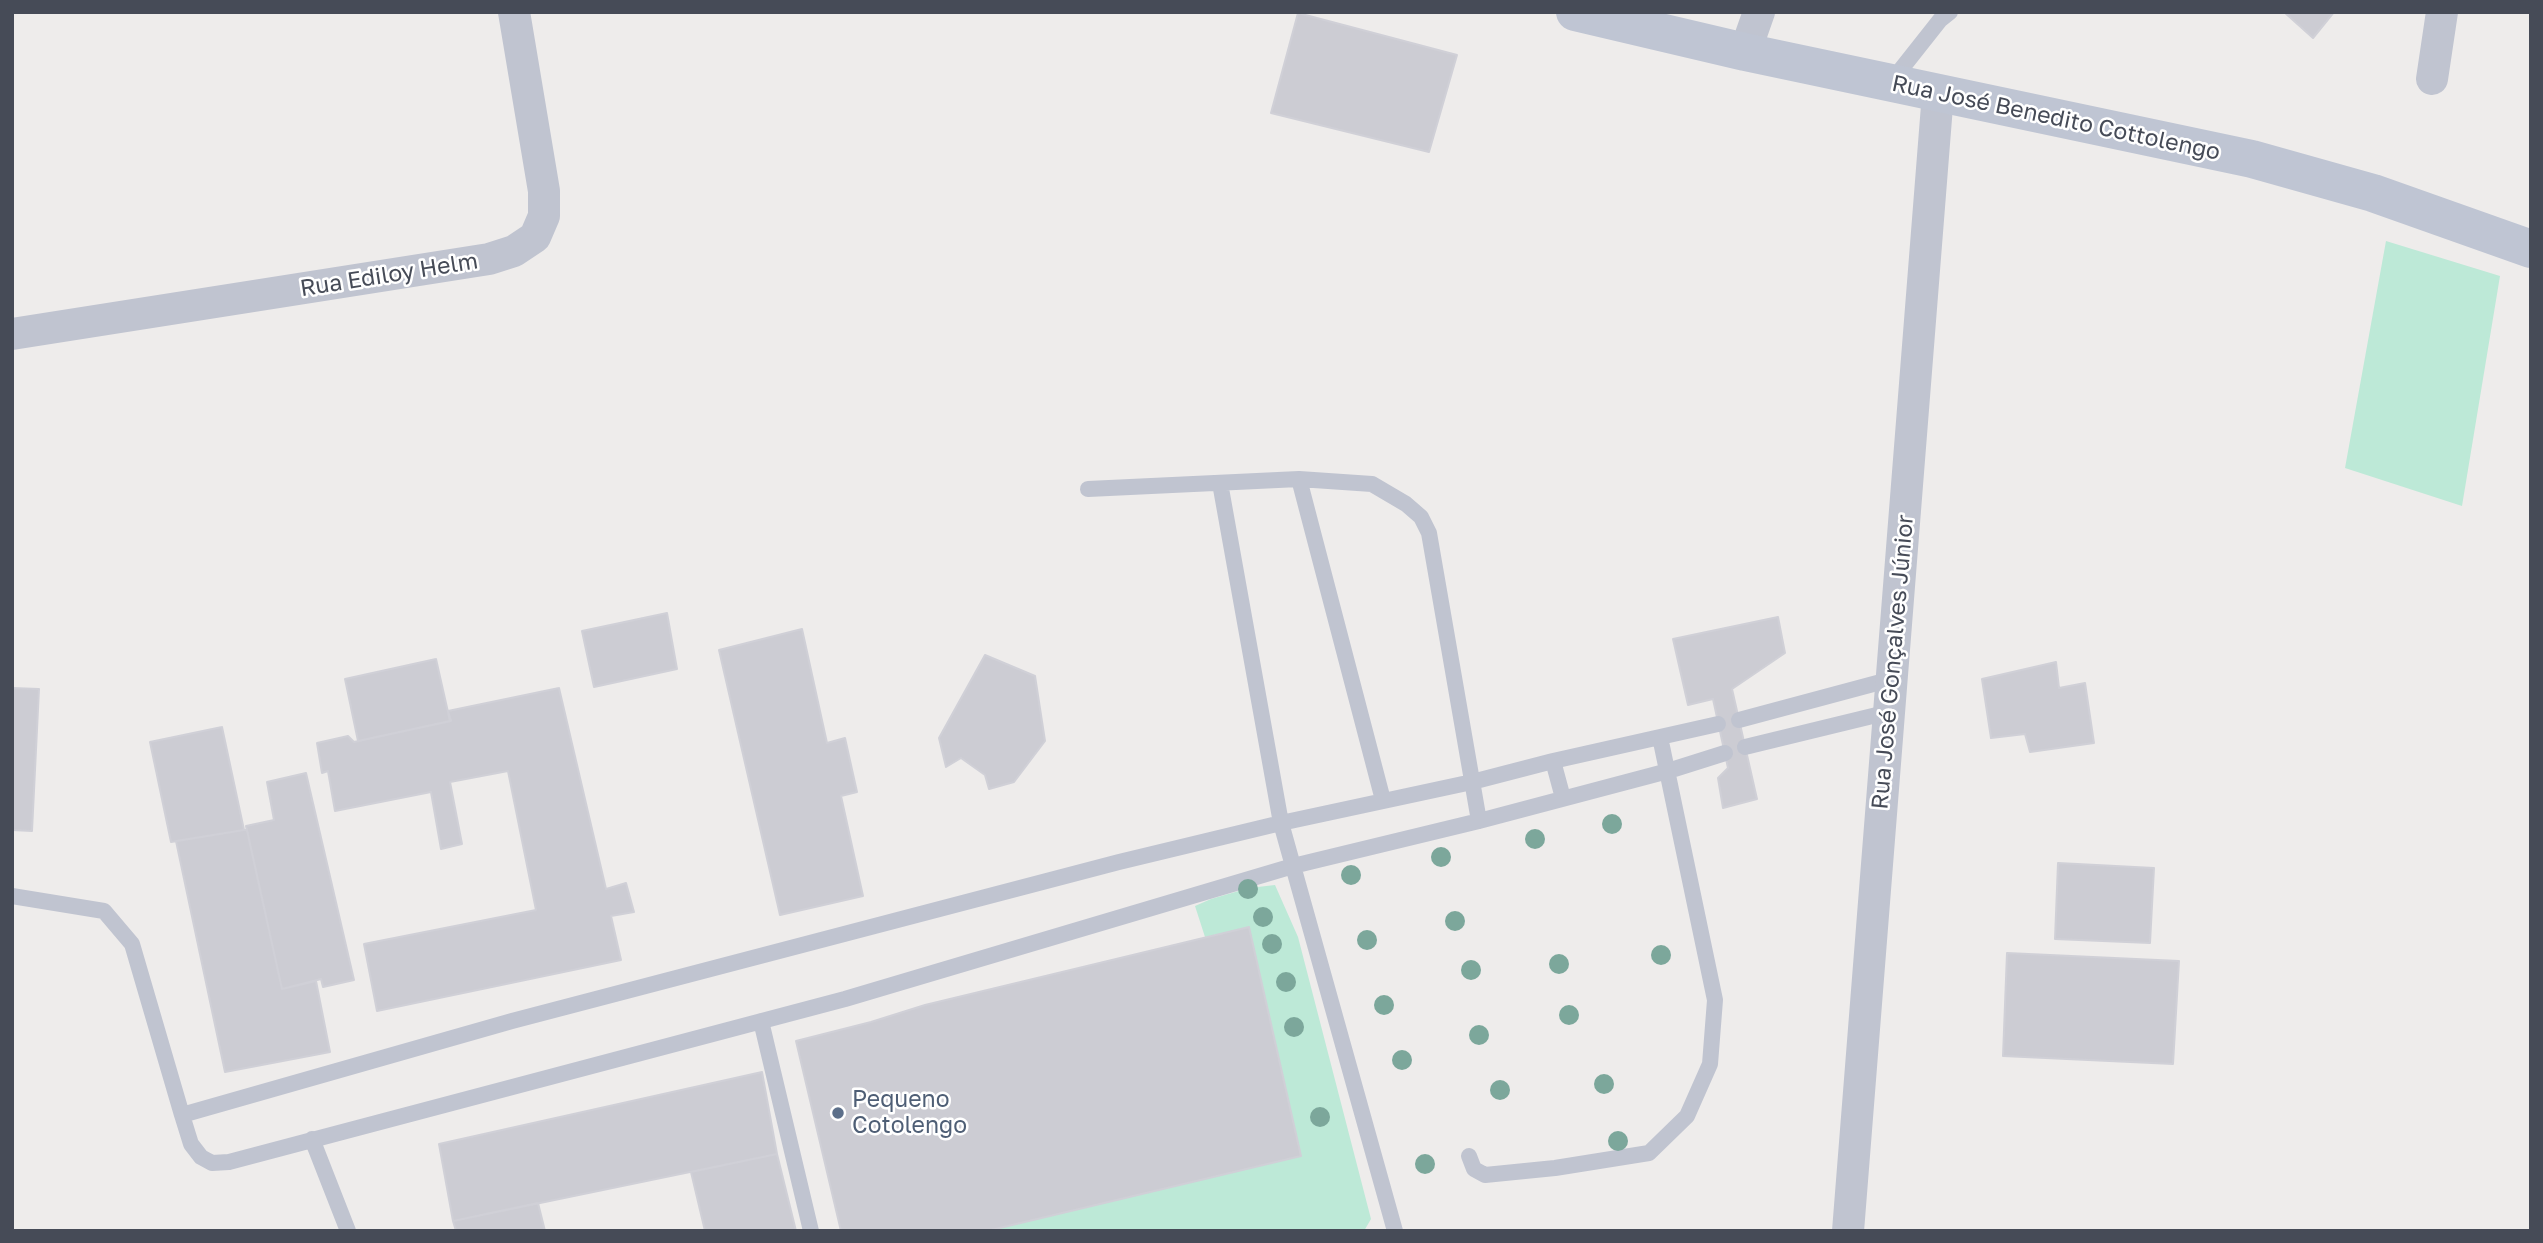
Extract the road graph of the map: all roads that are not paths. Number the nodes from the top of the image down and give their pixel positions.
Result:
1 (514, 12) edge
2 (1575, 12) edge
3 (1759, 12) edge
4 (1950, 12) edge
5 (2441, 12) edge
6 (1745, 52) junction
7 (2432, 79) dead end
8 (1891, 82) junction
9 (1937, 93) junction
10 (2531, 249) edge
11 (12, 334) edge
12 (1299, 479) junction
13 (1220, 483) junction
14 (1088, 489) dead end
15 (1892, 678) junction
16 (1889, 712) junction
17 (1739, 720) dead end
18 (1718, 724) dead end
19 (1660, 737) junction
20 (1745, 747) dead end
21 (1725, 753) dead end
22 (1553, 761) junction
23 (1668, 771) junction
24 (1472, 782) junction
25 (1563, 798) junction
26 (1382, 800) junction
27 (1479, 821) junction
28 (1281, 823) junction
29 (1293, 866) junction
30 (12, 896) edge
31 (761, 1021) junction
32 (182, 1115) junction
33 (312, 1139) junction
34 (1469, 1156) dead end
35 (348, 1231) edge
36 (811, 1231) edge
37 (1395, 1231) edge
38 (1848, 1231) edge

1 - 11 street, Rua Ediloy Helm
2 - 6 main road, Rua José Benedito Cottolengo
3 - 6 street
4 - 8 lane
5 - 7 street
6 - 8 main road, Rua José Benedito Cottolengo
8 - 9 main road, Rua José Benedito Cottolengo
9 - 10 main road, Rua José Benedito Cottolengo
9 - 15 street, Rua José Gonçalves Júnior
12 - 13 lane
12 - 24 lane
12 - 26 lane
13 - 14 lane
13 - 28 lane
15 - 16 street, Rua José Gonçalves Júnior
15 - 17 lane
16 - 20 lane
16 - 38 street, Rua José Gonçalves Júnior
18 - 19 lane
19 - 22 lane
19 - 23 lane
21 - 23 lane
22 - 24 lane
22 - 25 lane
23 - 25 lane
23 - 34 lane
24 - 26 lane
24 - 27 lane
25 - 27 lane
26 - 28 lane
27 - 29 lane
28 - 29 lane
28 - 32 lane
29 - 31 lane
29 - 37 lane
30 - 32 lane
31 - 33 lane
31 - 36 lane
32 - 33 lane
33 - 35 lane

